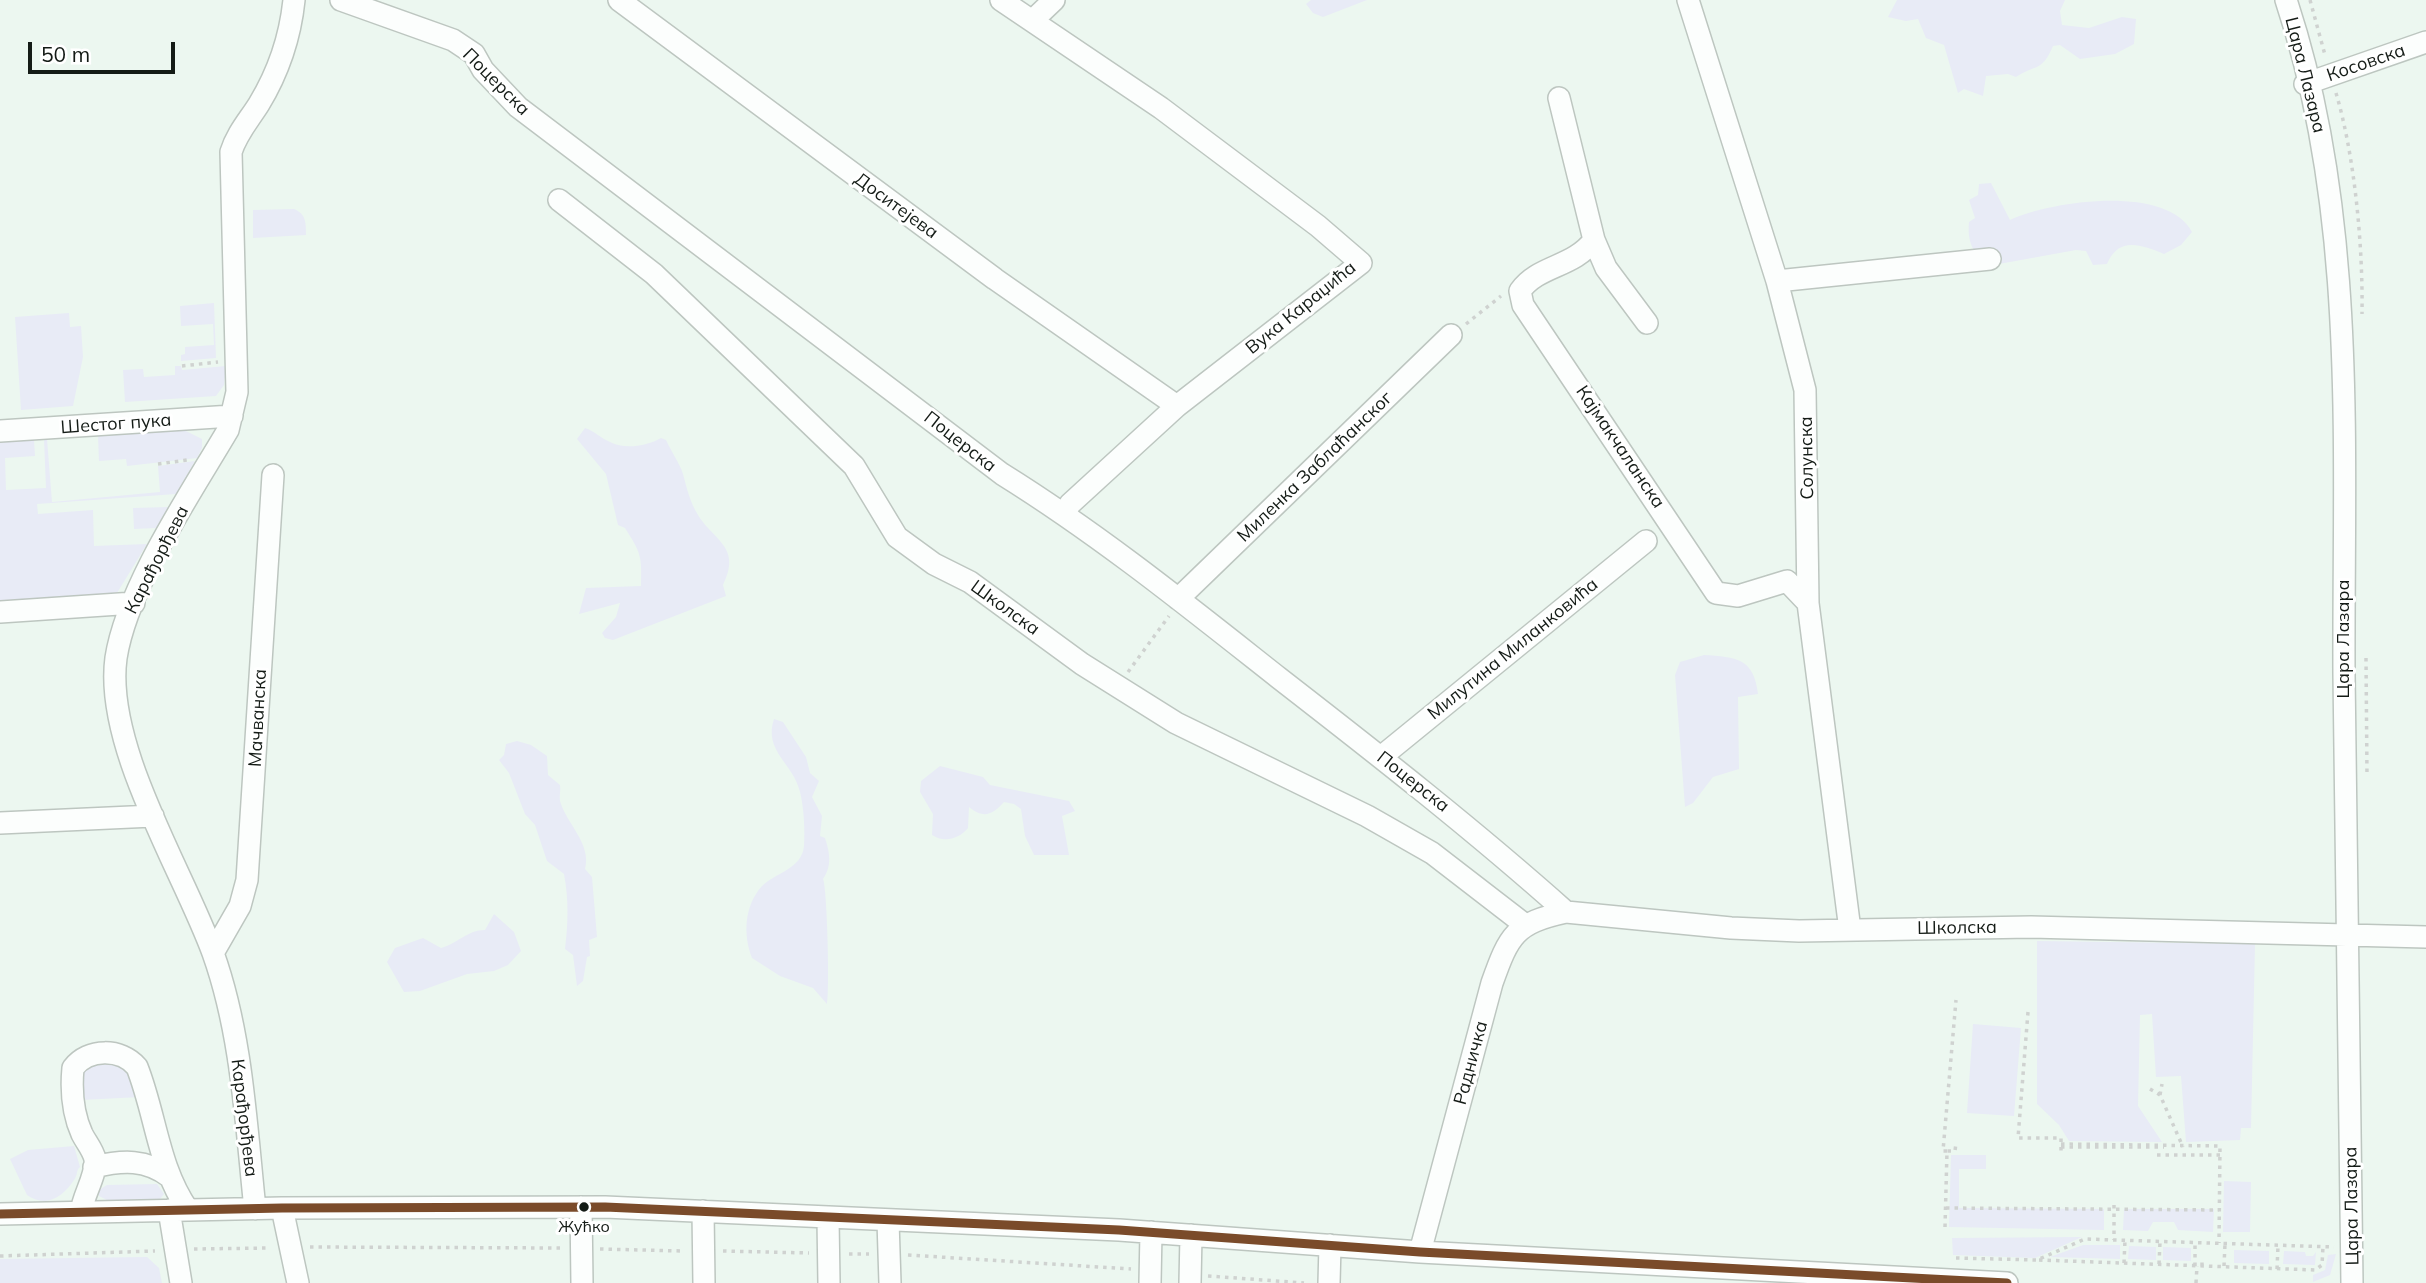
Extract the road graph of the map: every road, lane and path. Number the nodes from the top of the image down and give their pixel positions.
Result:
1 (294, 0) edge
2 (341, 0) edge
3 (619, 0) edge
4 (1001, 0) edge
5 (1054, 0) edge
6 (1688, 0) edge
7 (2291, 4) edge
8 (1032, 21) junction
9 (2426, 42) edge
10 (2307, 83) junction
11 (1559, 98) dead end
12 (559, 200) dead end
13 (1594, 240) junction
14 (1990, 259) dead end
15 (1777, 281) junction
16 (1520, 291) junction
17 (1647, 323) dead end
18 (1451, 335) joint
19 (226, 362) dead end
20 (182, 366) dead end
21 (1177, 406) junction
22 (232, 416) junction
23 (0, 431) edge
24 (196, 459) dead end
25 (158, 464) dead end
26 (273, 475) dead end
27 (1065, 513) junction
28 (1646, 541) dead end
29 (1179, 599) junction
30 (134, 603) junction
31 (1808, 603) junction
32 (0, 612) edge
33 (1118, 687) junction
34 (1381, 757) junction
35 (153, 816) junction
36 (0, 823) edge
37 (1566, 912) junction
38 (1524, 925) junction
39 (1850, 930) junction
40 (2348, 935) junction
41 (2426, 937) edge
42 (213, 953) junction
43 (1956, 1000) dead end
44 (2028, 1012) dead end
45 (2017, 1077) dead end
46 (2023, 1078) junction
47 (2162, 1084) dead end
48 (2150, 1090) dead end
49 (2160, 1095) junction
50 (1956, 1143) dead end
51 (2183, 1147) junction
52 (1947, 1151) junction
53 (2157, 1155) dead end
54 (2220, 1155) junction
55 (94, 1167) junction
56 (170, 1177) junction
57 (581, 1207) junction
58 (2114, 1207) junction
59 (282, 1208) junction
60 (1946, 1208) junction
61 (256, 1209) junction
62 (2219, 1209) junction
63 (179, 1210) junction
64 (81, 1212) junction
65 (703, 1212) junction
66 (0, 1214) edge
67 (828, 1219) junction
68 (888, 1221) junction
69 (1945, 1227) dead end
70 (1151, 1232) junction
71 (1191, 1235) junction
72 (2114, 1240) junction
73 (2125, 1240) junction
74 (2160, 1242) junction
75 (2195, 1243) junction
76 (2219, 1243) junction
77 (2225, 1244) junction
78 (1330, 1245) junction
79 (2278, 1246) junction
80 (307, 1247) dead end
81 (2323, 1247) junction
82 (2352, 1247) junction
83 (274, 1248) dead end
84 (563, 1248) dead end
85 (598, 1249) dead end
86 (184, 1250) dead end
87 (156, 1251) dead end
88 (685, 1251) dead end
89 (721, 1251) dead end
90 (1420, 1251) junction
91 (813, 1253) dead end
92 (848, 1254) dead end
93 (889, 1254) junction
94 (0, 1256) edge
95 (1956, 1258) dead end
96 (2202, 1258) dead end
97 (2037, 1260) junction
98 (2124, 1263) junction
99 (2159, 1265) junction
100 (2198, 1266) junction
101 (2224, 1267) junction
102 (2277, 1269) junction
103 (1616, 1273) edge
104 (1146, 1277) edge
105 (1786, 1277) edge
106 (1192, 1279) edge
107 (181, 1283) edge
108 (298, 1283) edge
109 (582, 1283) edge
110 (704, 1283) edge
111 (829, 1283) edge
112 (890, 1283) edge
113 (1304, 1283) edge
114 (1329, 1283) edge
115 (2007, 1283) edge
116 (2196, 1283) edge
117 (2353, 1283) edge

1 - 22 street, Карађорђева
2 - 27 street, Поцерска
3 - 21 street, Доситејева
4 - 8 street, Вука Караџића
5 - 8 street
6 - 15 street, Солунска
7 - 10 street, Цара Лазара
8 - 21 street, Вука Караџића
9 - 10 street, Косовска
10 - 40 street, Цара Лазара
11 - 13 street
12 - 33 street, Школска
13 - 16 street
13 - 17 street
14 - 15 street
15 - 31 street, Солунска
16 - 18 path
16 - 31 street, Кајмакчаланска
18 - 29 street, Миленка Заблаћанског
19 - 20 path
21 - 27 street, Вука Караџића
22 - 23 street, Шестог пука
22 - 30 street, Карађорђева
24 - 25 path
26 - 42 street, Мачванска
27 - 29 street, Поцерска
28 - 34 street, Милутина Миланковића
29 - 33 path
29 - 34 street, Поцерска
30 - 32 street
30 - 35 street, Карађорђева
31 - 39 street, Солунска
33 - 38 street, Школска
34 - 37 street, Поцерска
35 - 36 street
35 - 42 street, Карађорђева
37 - 38 street
37 - 39 street, Школска
38 - 90 street, Радничка
39 - 40 street, Школска
40 - 41 street, Школска
40 - 82 street, Цара Лазара
42 - 61 street, Карађорђева
43 - 52 path
44 - 46 path
45 - 46 path
46 - 51 path
47 - 49 path
48 - 49 path
49 - 51 path
50 - 52 path
51 - 54 path
52 - 60 path
53 - 54 path
54 - 62 path
55 - 56 street
55 - 56 street
55 - 64 street
56 - 63 street
57 - 59 street
57 - 65 street
57 - 109 street
58 - 60 path
58 - 62 path
58 - 72 path
59 - 61 street
59 - 108 street
60 - 69 path
61 - 63 street
62 - 76 path
63 - 64 street
63 - 107 street
64 - 66 street
65 - 67 street
65 - 110 street
67 - 68 street
67 - 111 street
68 - 70 street
68 - 93 street
70 - 71 street
70 - 104 street
71 - 78 street
71 - 106 street
72 - 73 path
72 - 97 path
73 - 74 path
73 - 98 path
74 - 75 path
74 - 99 path
75 - 76 path
75 - 100 path
76 - 77 path
77 - 79 path
77 - 101 path
78 - 90 street
78 - 114 street
79 - 81 path
79 - 102 path
80 - 84 path
81 - 82 path
81 - 102 path
82 - 117 street, Цара Лазара
83 - 86 path
85 - 88 path
87 - 94 path
89 - 91 path
90 - 103 street
92 - 93 path
93 - 104 path
93 - 112 street
95 - 97 path
96 - 100 path
97 - 98 path
98 - 99 path
99 - 100 path
100 - 101 path
100 - 116 path
101 - 102 path
103 - 105 street
105 - 115 street
106 - 113 path

